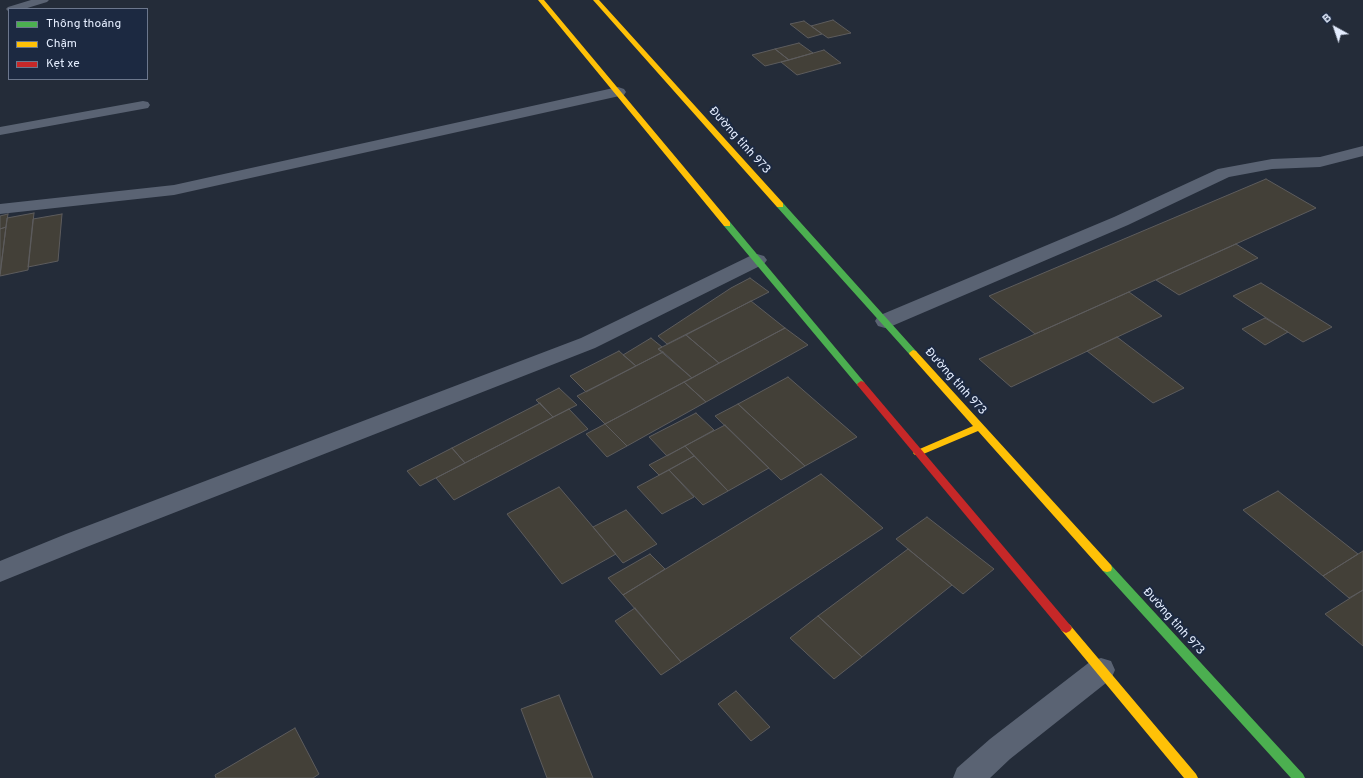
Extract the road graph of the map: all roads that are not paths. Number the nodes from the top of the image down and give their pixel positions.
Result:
1 (43, 0) edge
2 (541, 0) edge
3 (596, 0) edge
4 (14, 8) edge
5 (618, 92) junction
6 (143, 105) dead end
7 (0, 131) edge
8 (1363, 151) edge
9 (0, 210) edge
10 (757, 260) junction
11 (885, 321) junction
12 (979, 427) junction
13 (918, 453) junction
14 (0, 572) edge
15 (1101, 670) junction
16 (968, 778) edge
17 (1192, 778) edge
18 (1299, 778) edge

1 - 4 lane
2 - 5 main road
3 - 11 main road, Đường tỉnh 973
5 - 9 street
5 - 10 main road
6 - 7 lane
8 - 11 street
10 - 13 main road
10 - 14 street
11 - 12 main road, Đường tỉnh 973
12 - 13 main road
12 - 18 main road, Đường tỉnh 973
13 - 15 main road
15 - 16 street
15 - 17 main road

